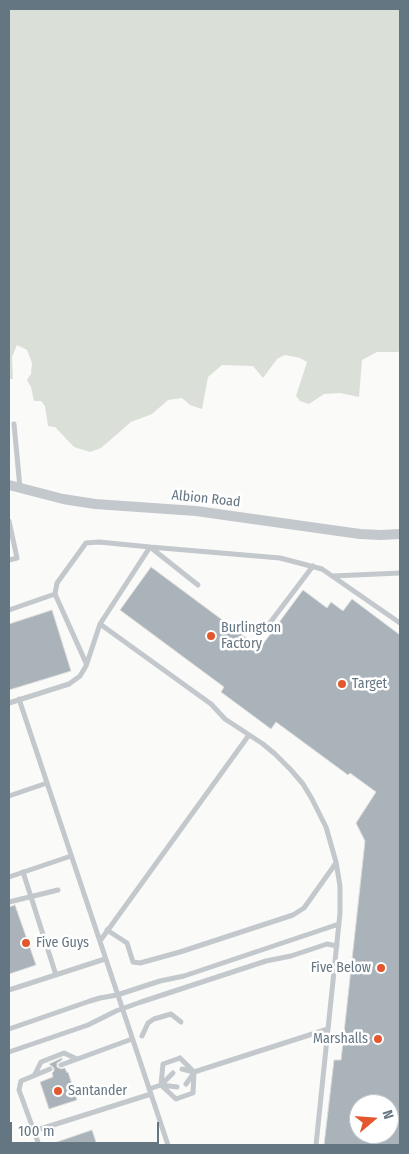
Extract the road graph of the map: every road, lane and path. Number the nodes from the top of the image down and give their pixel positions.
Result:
1 (14, 424) dead end
2 (9, 485) edge
3 (20, 488) junction
4 (9, 520) edge
5 (400, 534) edge
6 (150, 547) junction
7 (9, 560) edge
8 (312, 566) junction
9 (400, 573) edge
10 (333, 576) junction
11 (198, 585) dead end
12 (55, 594) junction
13 (9, 610) edge
14 (400, 623) edge
15 (100, 624) junction
16 (250, 625) dead end
17 (87, 664) junction
18 (19, 699) junction
19 (9, 702) edge
20 (249, 735) junction
21 (47, 783) junction
22 (9, 796) edge
23 (71, 856) junction
24 (336, 862) junction
25 (23, 872) junction
26 (9, 877) edge
27 (58, 890) dead end
28 (31, 896) junction
29 (9, 902) edge
30 (339, 924) junction
31 (107, 930) junction
32 (100, 941) junction
33 (337, 946) junction
34 (105, 959) junction
35 (56, 975) junction
36 (9, 990) edge
37 (117, 995) junction
38 (122, 1009) junction
39 (181, 1022) dead end
40 (328, 1028) junction
41 (9, 1029) edge
42 (142, 1036) dead end
43 (132, 1039) junction
44 (9, 1052) edge
45 (77, 1059) junction
46 (62, 1065) dead end
47 (50, 1069) dead end
48 (182, 1069) dead end
49 (194, 1072) junction
50 (173, 1073) dead end
51 (35, 1074) junction
52 (186, 1084) dead end
53 (161, 1085) junction
54 (177, 1087) dead end
55 (150, 1092) junction
56 (34, 1131) junction
57 (39, 1145) edge
58 (168, 1145) edge
59 (316, 1145) edge

1 - 3 lane
2 - 3 street, Albion Road
3 - 5 street, Albion Road
4 - 7 lane
6 - 8 lane
6 - 11 lane
6 - 12 lane
6 - 15 lane
8 - 10 lane
8 - 16 lane
9 - 10 lane
10 - 14 lane
12 - 13 lane
12 - 17 lane
15 - 17 lane
15 - 20 lane
17 - 18 lane
18 - 19 lane
18 - 21 lane
20 - 24 lane
20 - 31 lane
21 - 22 lane
21 - 23 lane
23 - 25 lane
23 - 32 lane
24 - 30 lane
24 - 31 lane
25 - 26 lane
25 - 28 lane
27 - 28 lane
28 - 29 lane
28 - 35 lane
30 - 33 lane
30 - 37 lane
31 - 32 lane
32 - 34 lane
33 - 38 lane
33 - 40 lane
34 - 35 lane
34 - 37 lane
35 - 36 lane
37 - 38 lane
37 - 41 lane
38 - 43 lane
38 - 44 lane
39 - 42 lane
40 - 49 lane
40 - 59 lane
43 - 45 lane
43 - 55 lane
45 - 46 lane
45 - 51 lane
47 - 51 lane
48 - 49 lane
49 - 52 lane
49 - 53 lane
49 - 53 lane
50 - 53 lane
51 - 56 lane
53 - 54 lane
53 - 55 lane
55 - 56 lane
55 - 58 lane
56 - 57 lane

